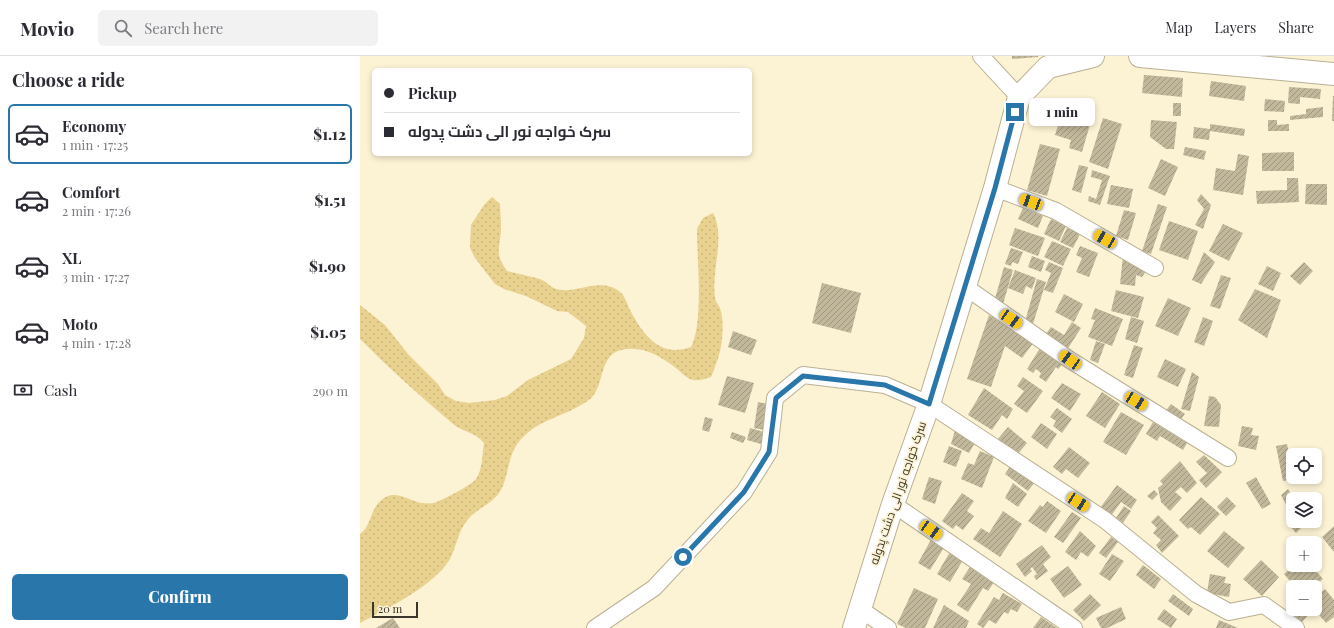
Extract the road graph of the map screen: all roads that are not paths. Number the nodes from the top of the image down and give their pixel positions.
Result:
1 (981, 56) edge
2 (1093, 56) edge
3 (1140, 56) edge
4 (1334, 74) edge
5 (1020, 97) junction
6 (995, 188) junction
7 (1155, 268) dead end
8 (964, 286) junction
9 (929, 404) junction
10 (1228, 458) dead end
11 (893, 504) junction
12 (857, 619) edge
13 (595, 628) edge
14 (888, 628) edge
15 (1074, 628) edge
16 (1296, 628) edge

1 - 5 street
2 - 5 main road, سرک خواجه نور الی دشت پدوله
3 - 4 main road
5 - 6 main road, سرک خواجه نور الی دشت پدوله
6 - 7 street
6 - 8 main road, سرک خواجه نور الی دشت پدوله
8 - 9 main road, سرک خواجه نور الی دشت پدوله
8 - 10 street
9 - 11 main road, سرک خواجه نور الی دشت پدوله
9 - 13 street
9 - 16 street
11 - 12 main road, سرک خواجه نور الی دشت پدوله
11 - 15 street
12 - 14 street

